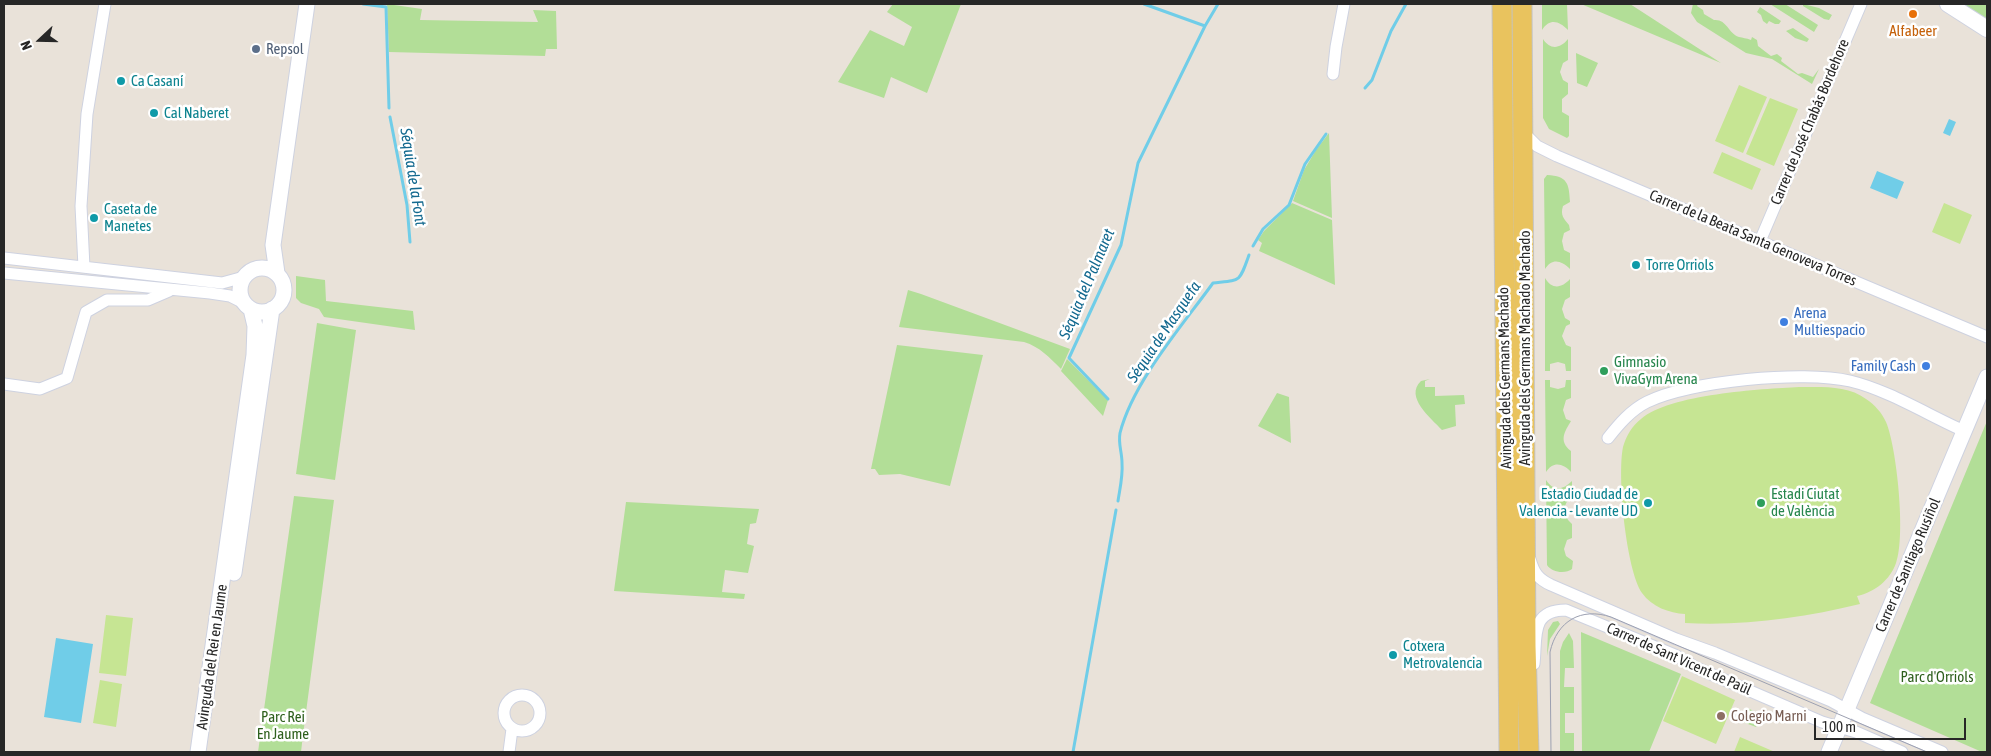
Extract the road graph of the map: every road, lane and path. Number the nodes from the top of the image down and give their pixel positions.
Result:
1 (105, 4) edge
2 (1344, 4) edge
3 (1502, 4) edge
4 (1522, 4) edge
5 (1861, 4) edge
6 (1948, 4) edge
7 (308, 5) edge
8 (1987, 29) edge
9 (1333, 74) dead end
10 (1524, 133) junction
11 (1760, 241) junction
12 (273, 244) junction
13 (4, 258) edge
14 (84, 267) junction
15 (258, 268) junction
16 (4, 273) edge
17 (277, 273) junction
18 (244, 277) junction
19 (171, 290) junction
20 (248, 306) junction
21 (272, 309) junction
22 (1987, 337) edge
23 (1987, 377) edge
24 (4, 384) edge
25 (1964, 431) junction
26 (1608, 438) dead end
27 (1526, 540) junction
28 (1528, 708) junction
29 (1846, 709) junction
30 (1839, 727) junction
31 (512, 729) dead end
32 (198, 752) edge
33 (208, 752) edge
34 (509, 752) edge
35 (1509, 752) edge
36 (1529, 752) edge
37 (1829, 752) edge
38 (1902, 752) edge
39 (1942, 752) edge

1 - 14 street
2 - 9 street
3 - 35 main road, Avinguda dels Germans Machado
4 - 10 main road, Avinguda dels Germans Machado Machado
5 - 11 street, Carrer de José Chabás Bordehore
6 - 8 main road
7 - 12 street
10 - 11 street, Carrer de la Beata Santa Genoveva Torres
10 - 27 main road, Avinguda dels Germans Machado Machado
11 - 22 street, Carrer de la Beata Santa Genoveva Torres
12 - 15 street
12 - 17 street
13 - 14 street
14 - 18 street
15 - 17 street
15 - 18 street
16 - 19 street
17 - 21 street
18 - 20 street
19 - 20 street
19 - 24 street
20 - 21 street
20 - 32 street, Avinguda del Rei en Jaume
21 - 33 street, Avinguda del Rei en Jaume
23 - 25 street, Carrer de Santiago Rusiñol
25 - 26 street
25 - 29 street, Carrer de Santiago Rusiñol
27 - 28 main road, Avinguda dels Germans Machado Machado
27 - 29 street, Carrer de Sant Vicent de Paül
28 - 30 street, Carrer de Sant Vicent de Paül
28 - 36 main road, Avinguda dels Germans Machado Machado
29 - 30 street, Carrer de Santiago Rusiñol
29 - 39 street, Carrer de Sant Vicent de Paül
30 - 37 street, Carrer de Santiago Rusiñol
30 - 38 street, Carrer de Sant Vicent de Paül
31 - 34 street

